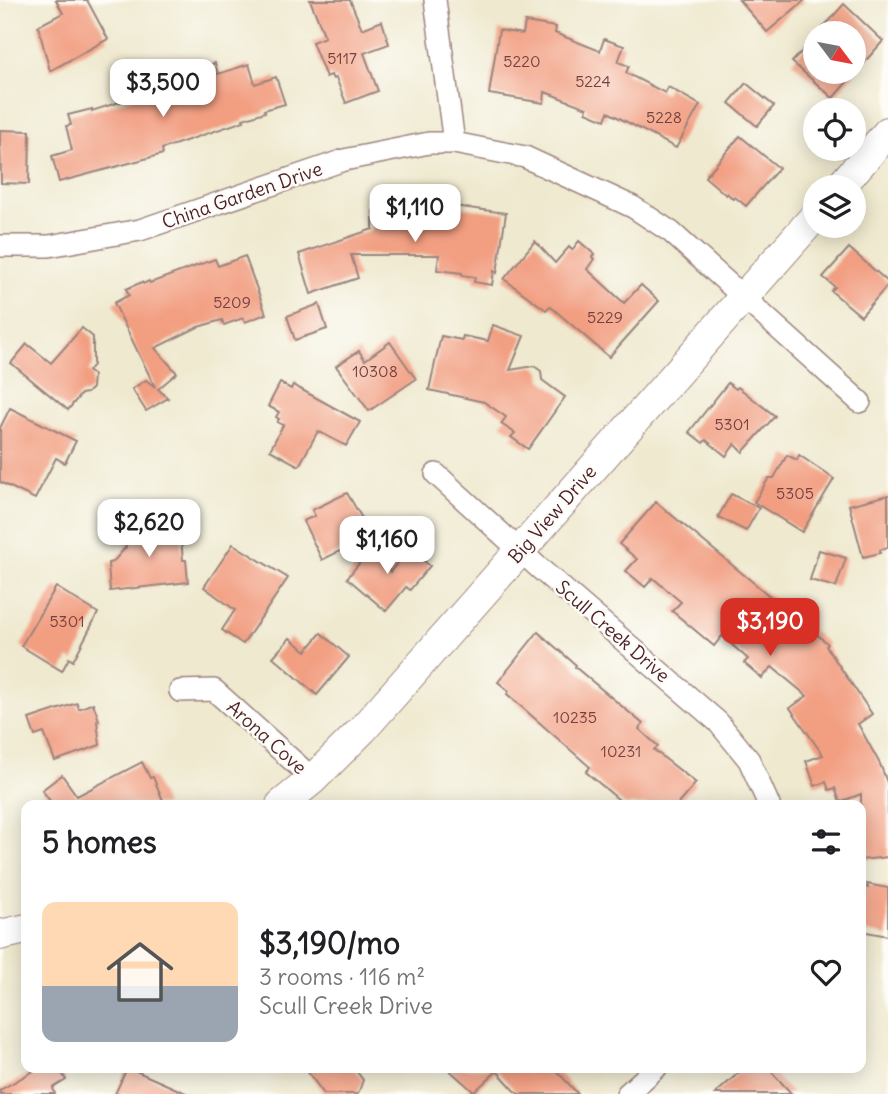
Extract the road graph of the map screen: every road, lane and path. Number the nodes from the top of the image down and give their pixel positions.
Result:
1 (435, 0) edge
2 (888, 132) edge
3 (454, 143) junction
4 (850, 175) edge
5 (803, 230) edge
6 (0, 246) edge
7 (743, 298) junction
8 (860, 402) dead end
9 (436, 474) dead end
10 (519, 550) junction
11 (180, 691) dead end
12 (313, 779) junction
13 (287, 800) edge
14 (767, 800) edge
15 (21, 930) edge
16 (0, 935) edge
17 (646, 1073) edge
18 (627, 1094) edge

1 - 3 street
2 - 4 street
3 - 6 street, China Garden Drive
3 - 7 street, China Garden Drive
5 - 7 street, Big View Drive
7 - 8 street, China Garden Drive
7 - 10 street, Big View Drive
9 - 10 street, Scull Creek Drive
10 - 12 street, Big View Drive
10 - 14 street, Scull Creek Drive
11 - 12 street, Arona Cove
12 - 13 street, Big View Drive
15 - 16 street
17 - 18 street

